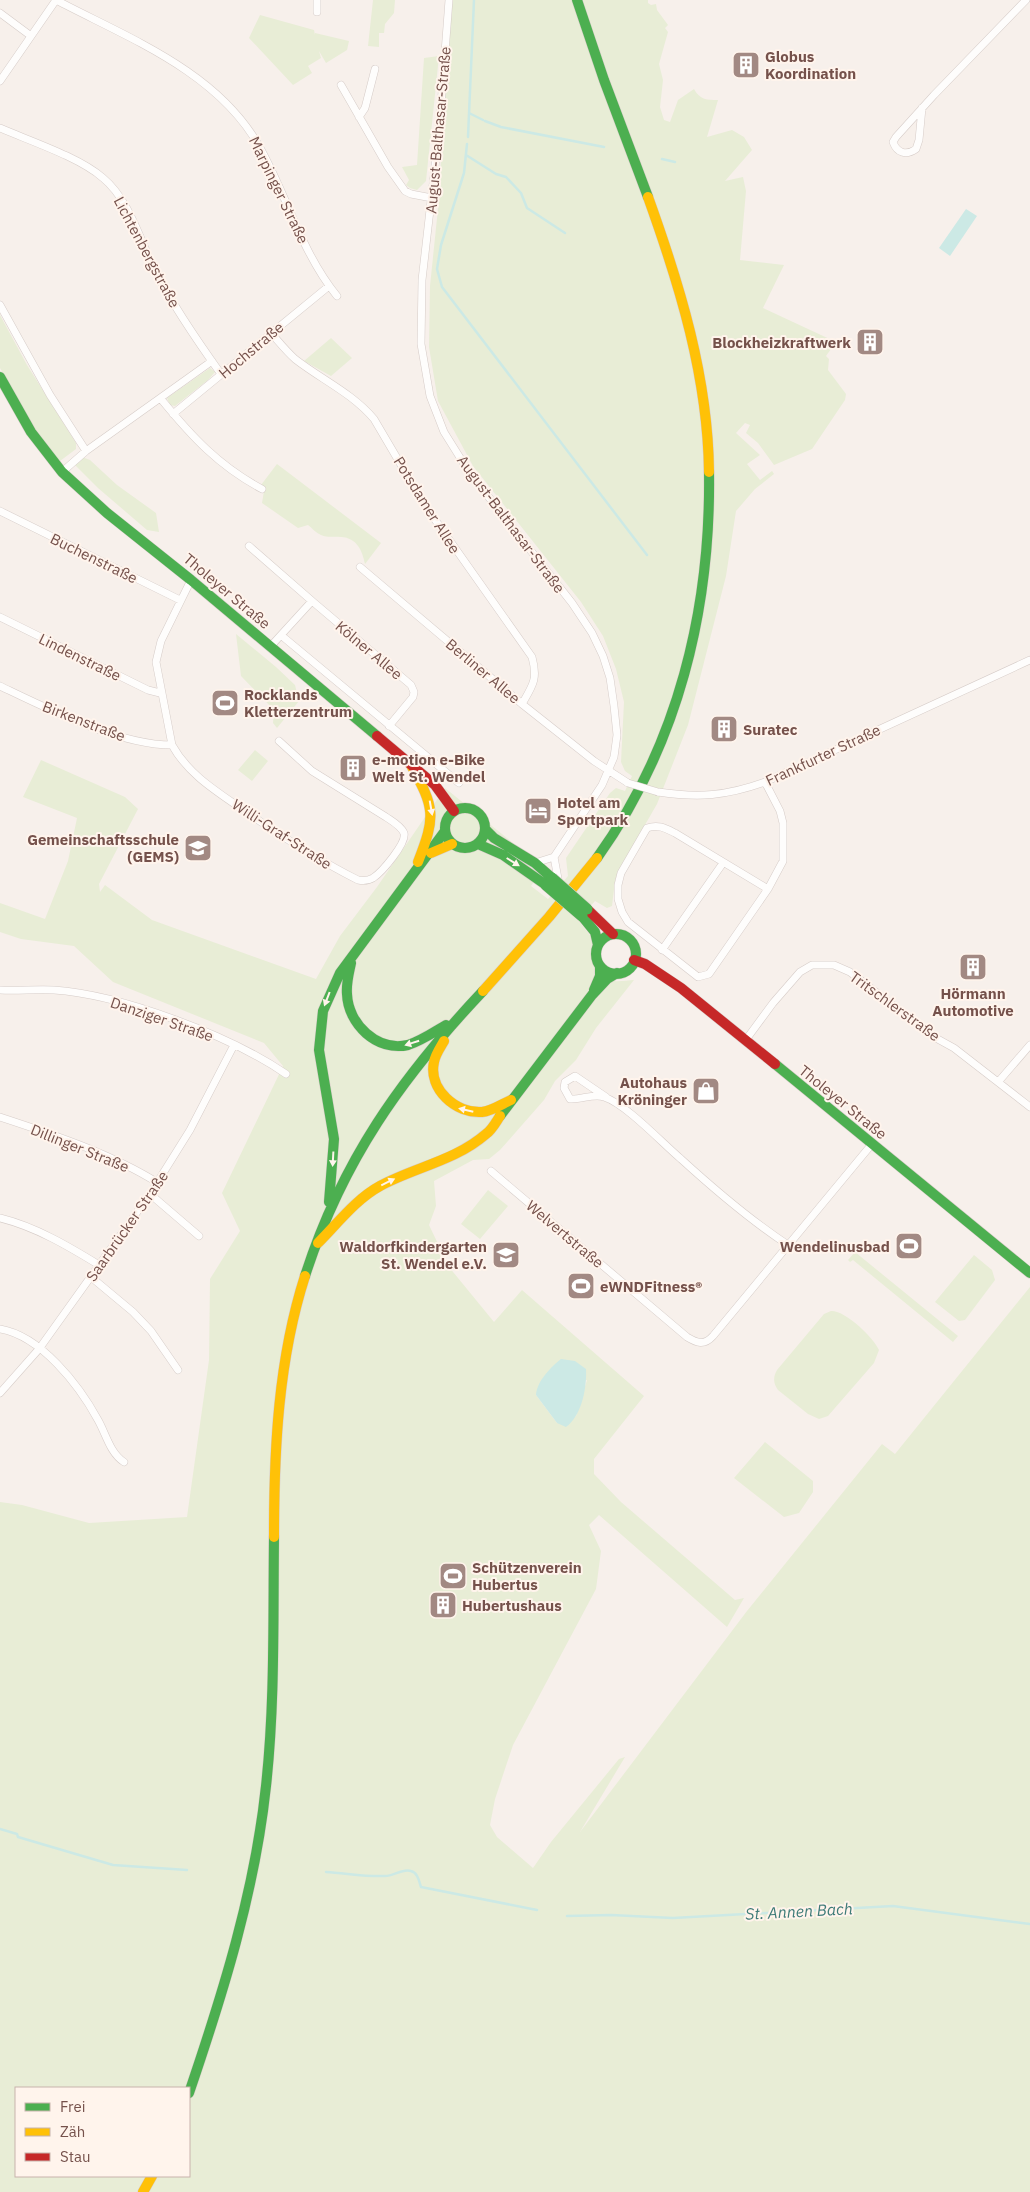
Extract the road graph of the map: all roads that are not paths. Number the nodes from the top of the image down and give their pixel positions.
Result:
1 (56, 0) edge
2 (317, 0) edge
3 (449, 0) edge
4 (1026, 0) edge
5 (577, 2) edge
6 (317, 12) dead end
7 (0, 13) edge
8 (31, 36) junction
9 (375, 70) dead end
10 (0, 81) edge
11 (341, 85) dead end
12 (922, 108) junction
13 (359, 116) junction
14 (0, 128) edge
15 (432, 198) junction
16 (329, 286) junction
17 (337, 296) dead end
18 (0, 305) edge
19 (271, 333) junction
20 (212, 361) junction
21 (221, 374) junction
22 (0, 377) edge
23 (161, 399) junction
24 (173, 414) junction
25 (86, 451) junction
26 (62, 472) junction
27 (262, 489) dead end
28 (0, 511) edge
29 (249, 546) dead end
30 (360, 567) dead end
31 (191, 580) junction
32 (180, 600) junction
33 (312, 602) junction
34 (0, 617) edge
35 (282, 636) junction
36 (270, 647) junction
37 (1030, 660) edge
38 (0, 686) edge
39 (160, 693) junction
40 (522, 704) junction
41 (389, 726) junction
42 (279, 741) dead end
43 (172, 745) junction
44 (410, 765) junction
45 (608, 772) junction
46 (765, 782) junction
47 (459, 783) dead end
48 (454, 811) junction
49 (485, 829) junction
50 (445, 831) junction
51 (452, 844) junction
52 (478, 844) junction
53 (429, 854) junction
54 (554, 857) junction
55 (535, 863) junction
56 (723, 863) junction
57 (413, 873) junction
58 (552, 883) junction
59 (768, 889) junction
60 (584, 912) junction
61 (613, 934) junction
62 (598, 945) junction
63 (662, 950) junction
64 (353, 958) junction
65 (634, 960) junction
66 (600, 966) junction
67 (617, 974) junction
68 (0, 990) edge
69 (592, 995) junction
70 (457, 1018) junction
71 (745, 1041) junction
72 (234, 1045) junction
73 (1030, 1045) edge
74 (286, 1074) dead end
75 (999, 1081) junction
76 (606, 1097) junction
77 (512, 1100) junction
78 (1030, 1106) edge
79 (0, 1117) edge
80 (872, 1144) junction
81 (491, 1171) dead end
82 (158, 1183) junction
83 (150, 1194) junction
84 (328, 1212) junction
85 (0, 1218) edge
86 (199, 1236) dead end
87 (788, 1245) junction
88 (313, 1249) junction
89 (99, 1265) junction
90 (1030, 1273) edge
91 (91, 1277) junction
92 (0, 1329) edge
93 (39, 1349) junction
94 (178, 1370) dead end
95 (0, 1393) edge
96 (124, 1462) dead end
97 (190, 2090) edge
98 (151, 2177) edge
99 (143, 2192) edge

1 - 8 street
1 - 16 street, Marpinger Straße
2 - 6 street
3 - 15 street, August-Balthasar-Straße
4 - 12 street
5 - 70 main road
7 - 8 street
8 - 10 street
9 - 13 street
11 - 13 street
12 - 12 street
13 - 15 street
14 - 20 street, Lichtenbergstraße
15 - 45 street, August-Balthasar-Straße
16 - 17 street, Marpinger Straße
16 - 19 street, Hochstraße
18 - 25 street
19 - 21 street, Hochstraße
19 - 40 street, Potsdamer Allee
20 - 21 street, Lichtenbergstraße
20 - 23 street, Hochstraße
21 - 24 street, Hochstraße
22 - 26 main road, Tholeyer Straße
23 - 24 street
23 - 25 street, Hochstraße
24 - 27 street
25 - 26 street, Hochstraße
26 - 31 main road, Tholeyer Straße
28 - 32 street, Buchenstraße
29 - 33 street, Kölner Allee
30 - 40 street, Berliner Allee
31 - 32 street, Willi-Graf-Straße
31 - 36 main road, Tholeyer Straße
32 - 39 street, Willi-Graf-Straße
33 - 35 street
33 - 41 street, Kölner Allee
34 - 39 street, Lindenstraße
35 - 36 street
35 - 41 street
36 - 44 main road, Tholeyer Straße
37 - 46 street, Frankfurter Straße
38 - 43 street, Birkenstraße
39 - 43 street, Willi-Graf-Straße
40 - 45 street, Berliner Allee
41 - 47 street
42 - 43 street, Willi-Graf-Straße
44 - 48 main road, Tholeyer Straße
44 -> 57 main road
45 - 46 street, Frankfurter Straße, bridge
45 - 54 street, August-Balthasar-Straße
46 - 59 street
48 - 49 main road
48 - 50 main road
49 - 52 main road
49 - 55 main road
50 - 51 main road
50 - 53 main road
51 - 52 main road
51 - 53 main road
52 -> 58 main road
53 - 57 main road
54 - 55 street
54 - 58 street
55 - 58 main road
56 - 59 street
56 - 63 street
56 - 63 street
57 - 64 main road
58 - 60 main road, bridge
59 - 63 street
60 - 61 main road
60 - 62 main road
61 - 62 main road
61 - 65 main road
62 - 66 main road
70 -> 64 main road
64 -> 84 main road
65 - 67 main road
65 - 71 main road, Tholeyer Straße
66 - 67 main road
66 - 69 main road
67 - 69 main road
68 - 72 street, Danziger Straße
69 - 77 main road
77 -> 70 main road
70 - 84 main road
71 - 75 street, Tritschlerstraße
71 - 80 main road, Tholeyer Straße
72 - 74 street, Danziger Straße
72 - 82 street, Saarbrücker Straße
73 - 75 street
75 - 78 street, Tritschlerstraße
76 - 76 street
76 - 87 street
88 -> 77 main road
79 - 82 street, Dillinger Straße
80 - 87 street, Welvertstraße
80 - 90 main road, Tholeyer Straße
81 - 87 street, Welvertstraße
82 - 83 street, Saarbrücker Straße
83 - 86 street
83 - 89 street, Saarbrücker Straße
84 - 88 main road
85 - 89 street
88 - 97 main road
89 - 91 street, Saarbrücker Straße
91 - 93 street, Saarbrücker Straße
91 - 94 street
92 - 93 street
93 - 95 street, Saarbrücker Straße
93 - 96 street
98 - 99 main road

